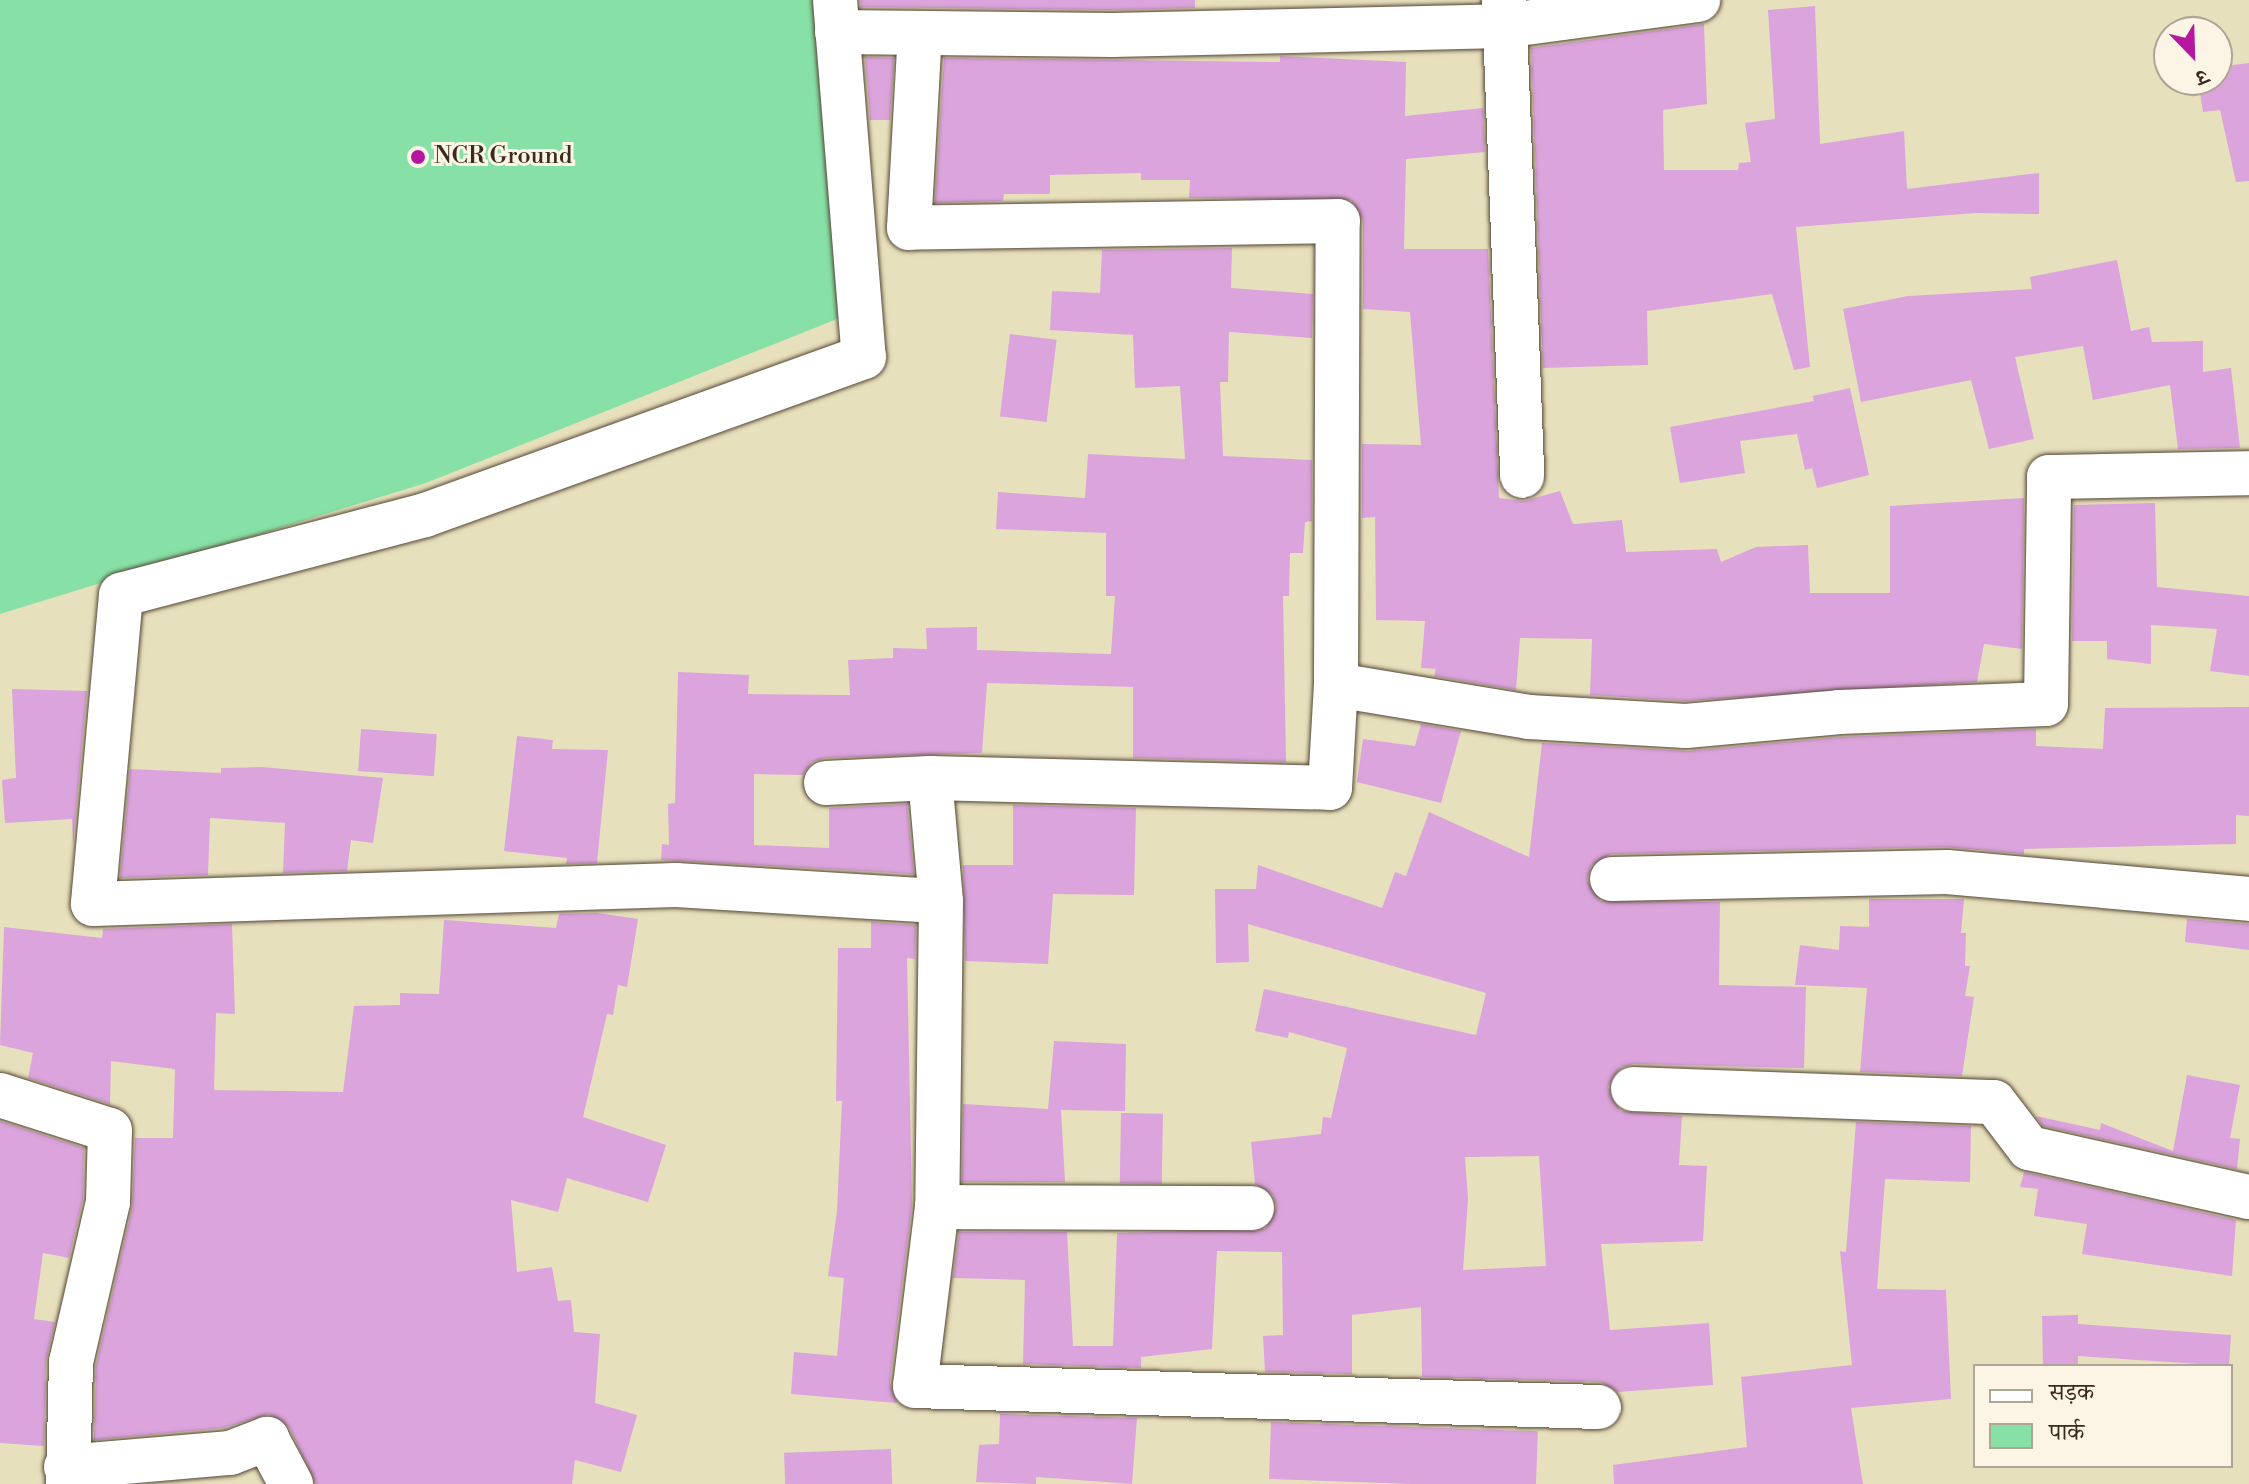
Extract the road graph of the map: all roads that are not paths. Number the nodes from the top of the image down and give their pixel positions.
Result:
1 (1698, 0) edge
2 (1503, 13) edge
3 (836, 16) edge
4 (1112, 18) edge
5 (920, 33) junction
6 (2249, 473) edge
7 (1522, 476) dead end
8 (1336, 685) junction
9 (930, 778) junction
10 (826, 783) dead end
11 (1612, 879) dead end
12 (2249, 899) edge
13 (941, 901) junction
14 (1633, 1089) dead end
15 (0, 1095) edge
16 (2249, 1197) edge
17 (937, 1207) junction
18 (1252, 1208) dead end
19 (1599, 1407) dead end
20 (67, 1475) edge
21 (291, 1484) edge

1 - 2 street
2 - 4 street
2 - 7 street
3 - 5 street
3 - 13 street
4 - 5 street
5 - 8 street
6 - 8 street
8 - 9 street
9 - 10 street
9 - 13 street
11 - 12 street
13 - 17 street
14 - 16 street
15 - 20 street
17 - 18 street
17 - 19 street
20 - 21 street

